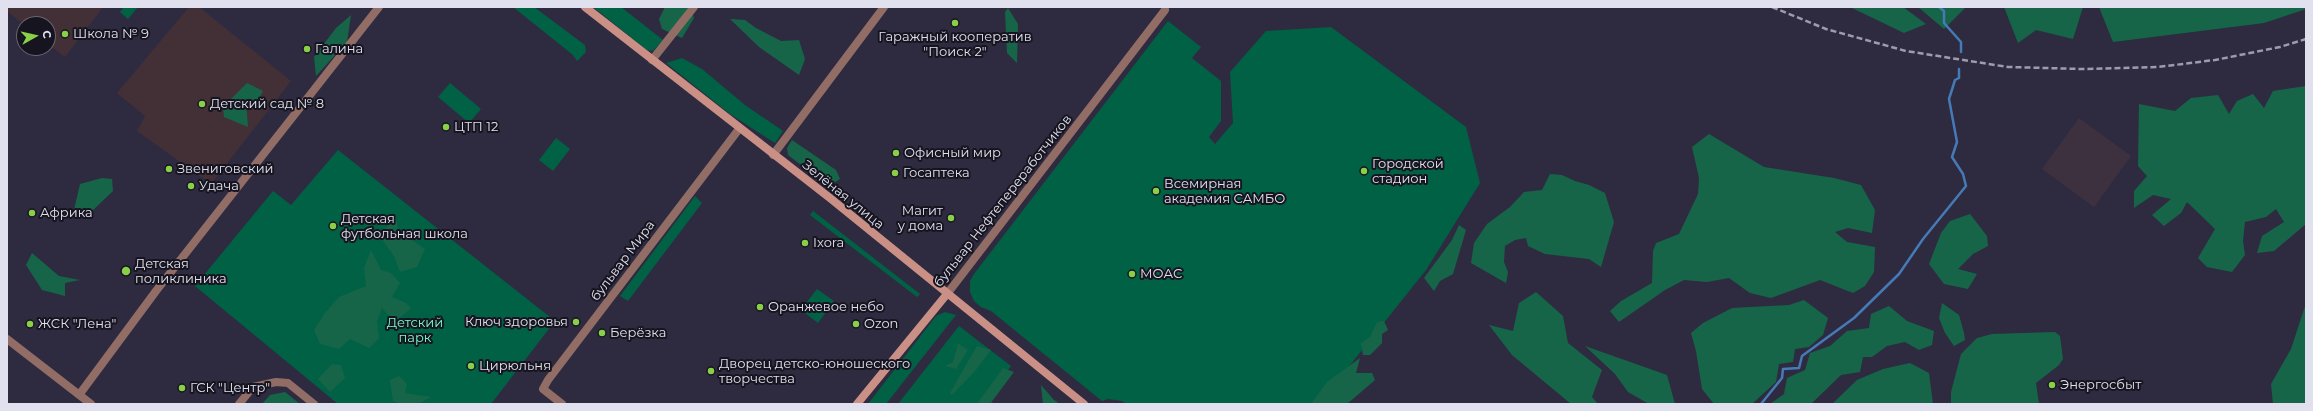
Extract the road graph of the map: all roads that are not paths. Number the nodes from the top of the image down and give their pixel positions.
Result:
1 (379, 7) edge
2 (585, 7) edge
3 (694, 7) edge
4 (884, 7) edge
5 (1166, 10) dead end
6 (652, 60) junction
7 (739, 129) junction
8 (773, 155) junction
9 (947, 294) junction
10 (7, 339) edge
11 (79, 395) junction
12 (91, 404) edge
13 (239, 404) edge
14 (314, 404) edge
15 (562, 404) edge
16 (857, 404) edge
17 (1084, 404) edge

1 - 11 street
2 - 6 main road, Зелёная улица
3 - 6 street
4 - 8 street
5 - 9 street, бульвар Нефтепереработчиков
6 - 7 main road, Зелёная улица
7 - 8 main road, Зелёная улица
7 - 15 street, бульвар Мира
8 - 9 main road, Зелёная улица
9 - 16 main road, бульвар Нефтепереработчиков
9 - 17 main road, Зелёная улица
10 - 11 street
11 - 12 street
13 - 14 street

